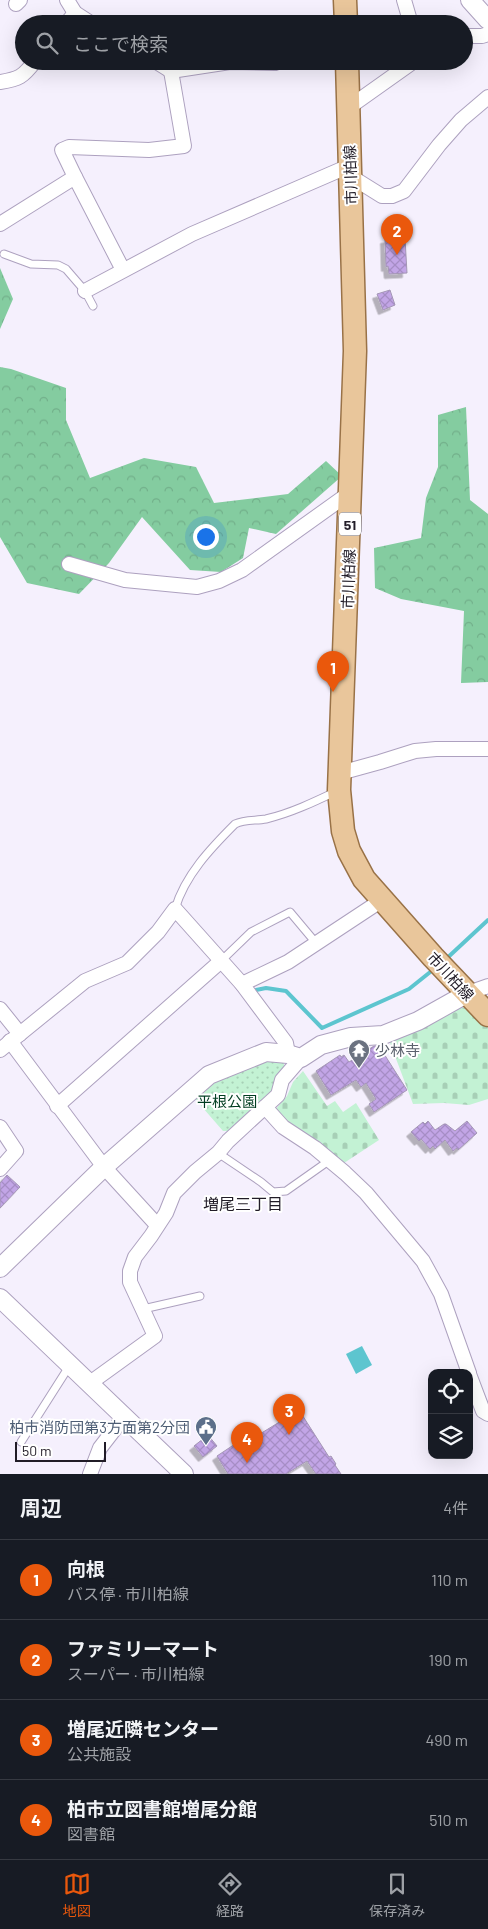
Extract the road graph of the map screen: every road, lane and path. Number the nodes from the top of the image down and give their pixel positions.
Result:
1 (67, 0) edge
2 (345, 0) edge
3 (404, 0) edge
4 (470, 0) edge
5 (75, 13) joint
6 (78, 15) edge
7 (346, 15) edge
8 (408, 15) edge
9 (488, 20) edge
10 (488, 34) edge
11 (473, 36) edge
12 (28, 70) edge
13 (178, 70) edge
14 (347, 70) edge
15 (402, 70) edge
16 (171, 71) joint
17 (0, 82) edge
18 (488, 97) edge
19 (348, 108) junction
20 (350, 171) junction
21 (75, 177) junction
22 (0, 224) edge
23 (4, 254) dead end
24 (123, 270) junction
25 (85, 291) junction
26 (93, 306) dead end
27 (351, 492) junction
28 (69, 564) dead end
29 (488, 749) edge
30 (340, 781) junction
31 (382, 900) junction
32 (176, 909) junction
33 (316, 943) junction
34 (221, 961) junction
35 (242, 984) junction
36 (478, 990) edge
37 (0, 1009) edge
38 (488, 1015) edge
39 (10, 1041) edge
40 (295, 1056) junction
41 (57, 1106) junction
42 (265, 1107) junction
43 (0, 1127) edge
44 (218, 1153) junction
45 (330, 1160) junction
46 (104, 1167) junction
47 (0, 1169) edge
48 (157, 1226) junction
49 (0, 1268) edge
50 (200, 1296) dead end
51 (0, 1298) edge
52 (143, 1309) junction
53 (70, 1365) junction
54 (468, 1369) edge
55 (90, 1383) junction
56 (473, 1385) edge
57 (488, 1414) edge
58 (124, 1416) junction
59 (20, 1442) dead end
60 (90, 1474) edge
61 (184, 1474) edge

1 - 5 street
2 - 7 main road
3 - 8 street
4 - 9 street
5 - 6 street
10 - 11 street
12 - 17 street
13 - 16 street
14 - 19 main road, 市川柏線 / 51
15 - 19 street
16 - 21 street
18 - 20 street
19 - 20 main road, 市川柏線 / 51
20 - 24 street
20 - 27 main road, 市川柏線 / 51
21 - 22 street
21 - 24 street
23 - 25 lane
24 - 25 street
25 - 26 lane
27 - 28 street
27 - 30 main road, 市川柏線 / 51
29 - 30 street
30 - 31 main road, 市川柏線 / 51
30 - 32 lane
31 - 33 street
31 - 36 main road, 市川柏線 / 51
32 - 34 street
32 - 39 street
33 - 34 lane
33 - 35 street
34 - 35 street
34 - 41 street
35 - 40 street
36 - 38 main road, 市川柏線 / 51
36 - 40 street
37 - 39 street
39 - 41 street
40 - 42 street
40 - 46 street
41 - 46 street
42 - 44 street
42 - 45 street
43 - 47 street
44 - 45 lane
44 - 48 street
45 - 54 street
46 - 48 street
46 - 49 street
48 - 52 street
50 - 52 lane
51 - 53 street
52 - 55 street
53 - 55 street
53 - 59 lane
55 - 58 street
56 - 57 street
58 - 60 street
58 - 61 street

